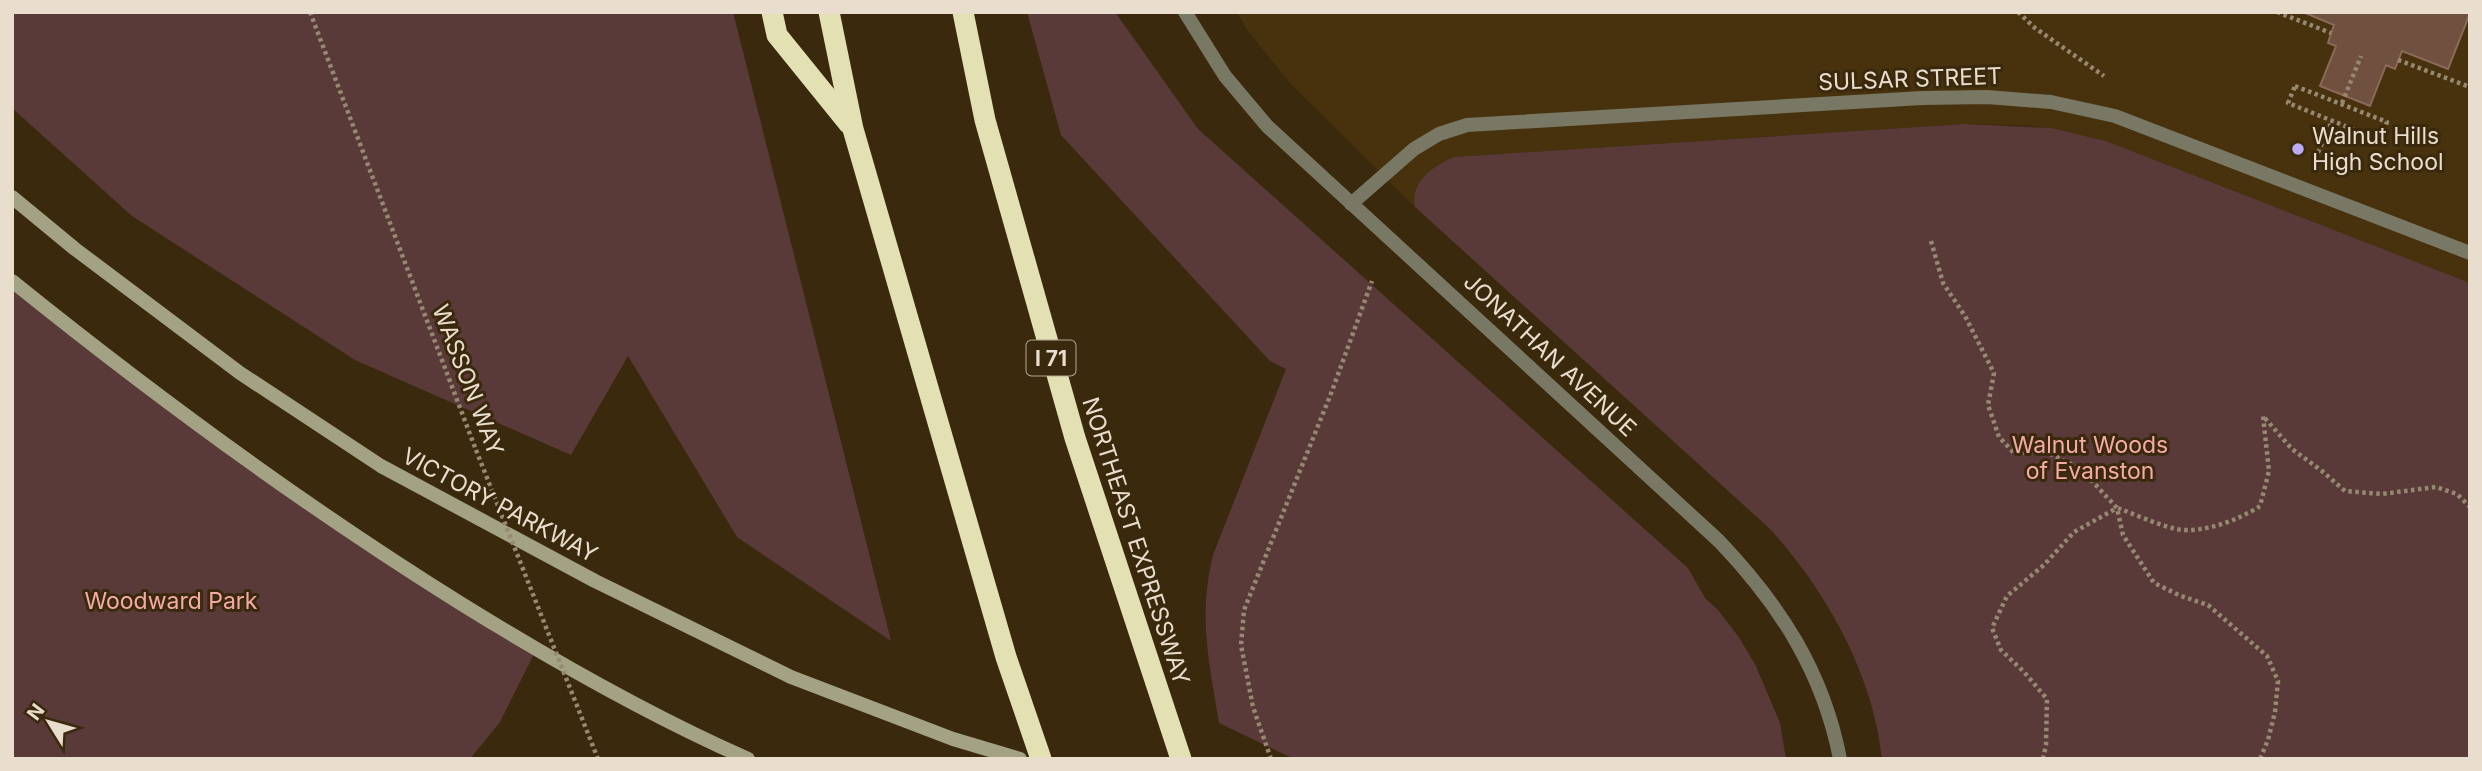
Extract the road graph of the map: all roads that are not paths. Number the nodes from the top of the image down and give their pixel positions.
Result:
1 (772, 12) edge
2 (829, 12) edge
3 (963, 12) edge
4 (1185, 12) edge
5 (853, 129) junction
6 (12, 197) edge
7 (1351, 204) junction
8 (2470, 253) edge
9 (12, 281) edge
10 (748, 759) edge
11 (1020, 759) edge
12 (1041, 759) edge
13 (1181, 759) edge
14 (1840, 759) edge

1 - 5 highway
2 - 5 highway
3 - 13 highway, NORTHEAST EXPRESSWAY / I 71
4 - 7 street, JONATHAN AVENUE
5 - 12 highway
6 - 11 street, VICTORY PARKWAY
7 - 8 street, SULSAR STREET
7 - 14 street, JONATHAN AVENUE
9 - 10 street

